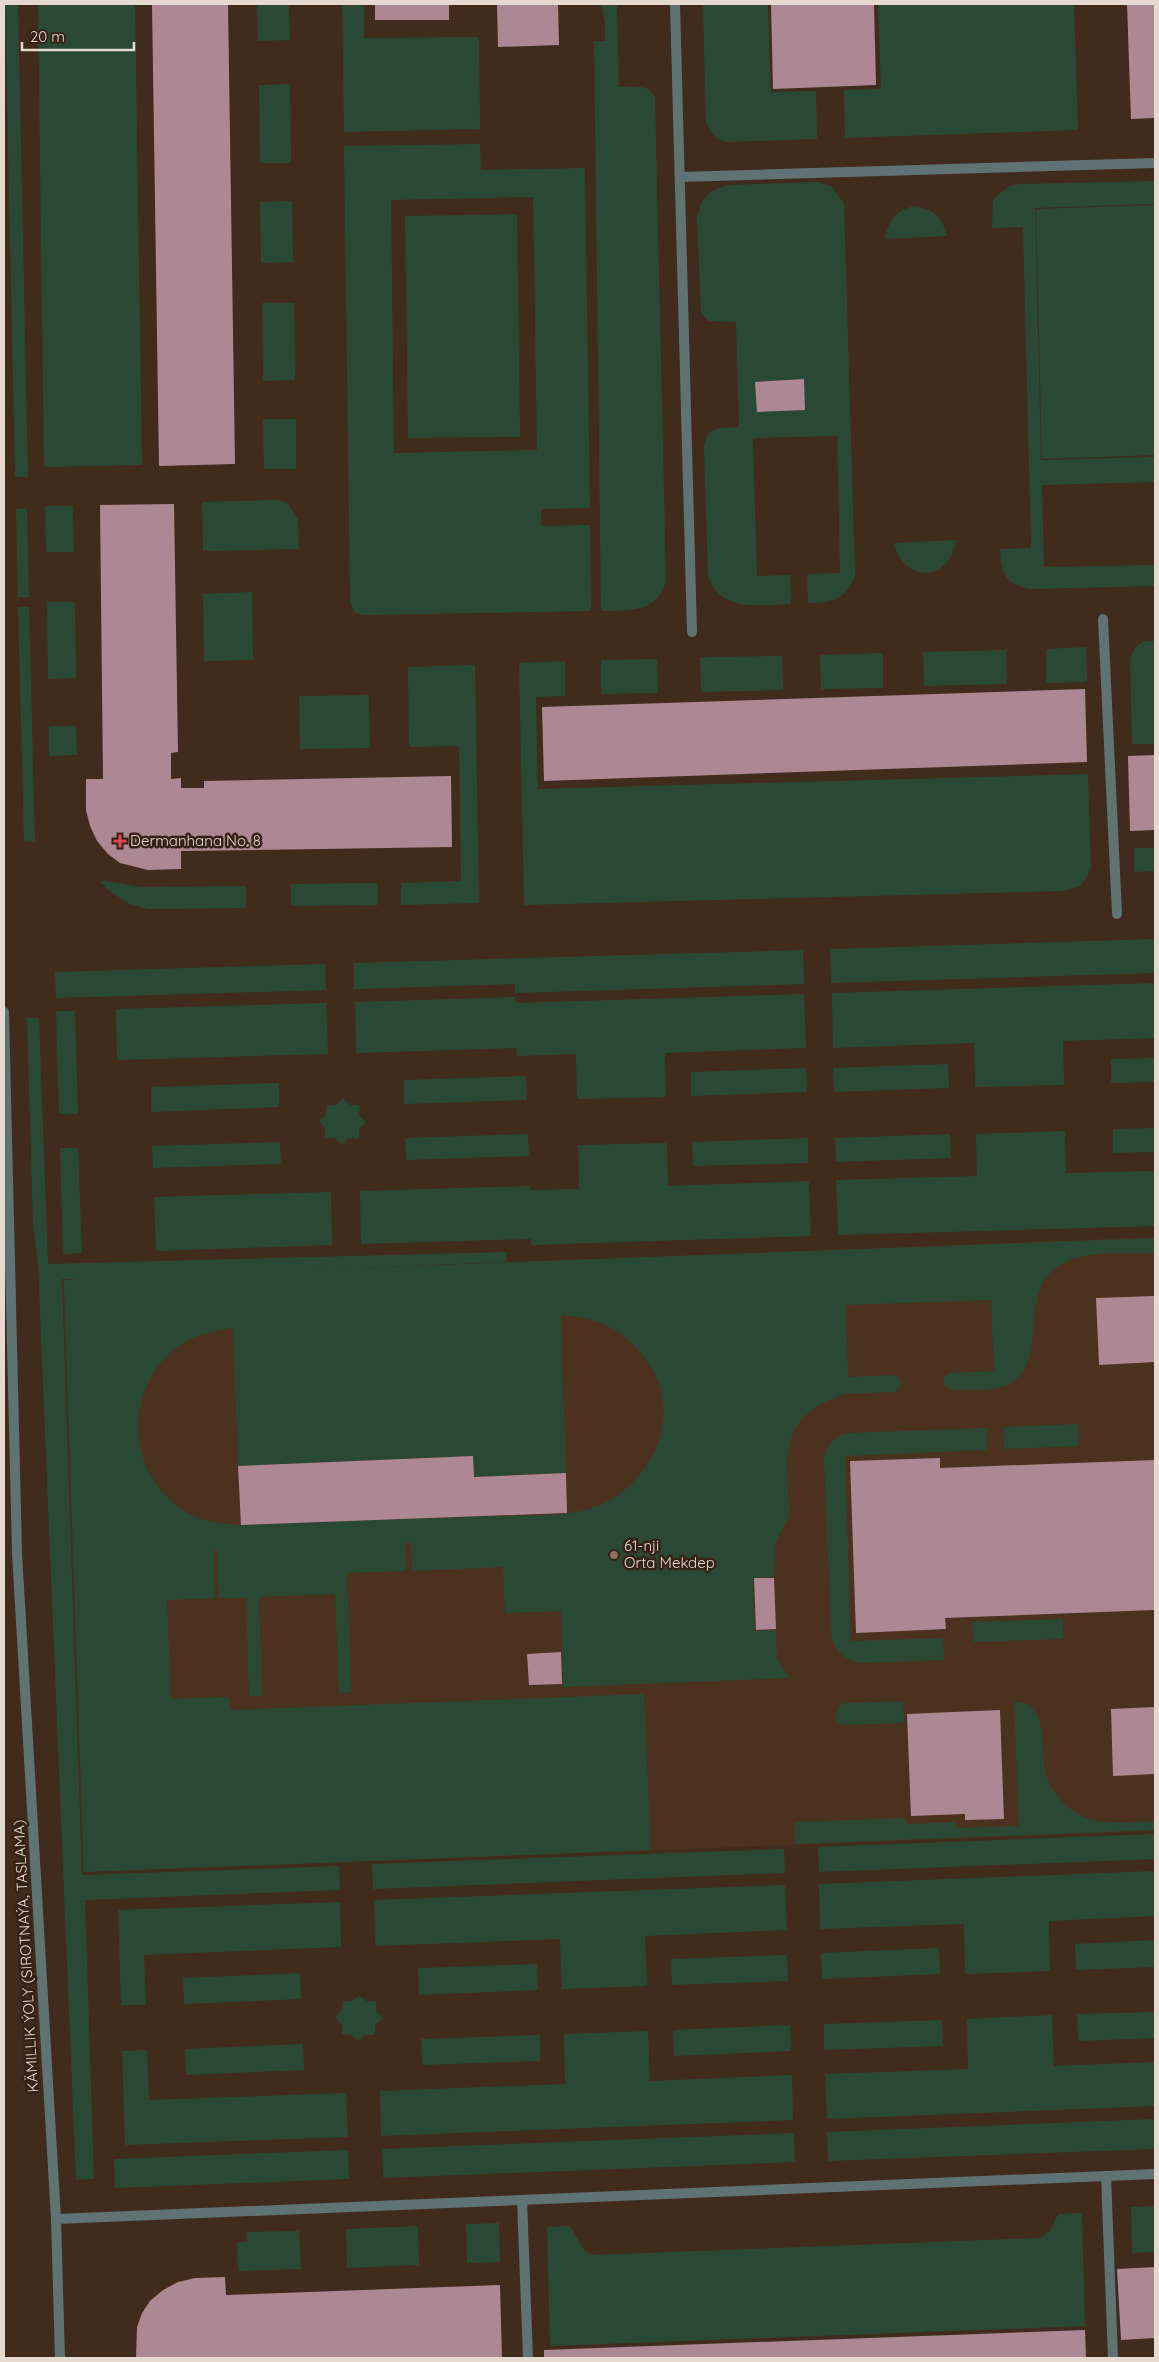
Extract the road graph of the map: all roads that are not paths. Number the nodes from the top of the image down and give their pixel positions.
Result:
1 (675, 4) edge
2 (1155, 163) edge
3 (680, 177) junction
4 (1103, 619) dead end
5 (692, 632) dead end
6 (1117, 914) dead end
7 (4, 1012) edge
8 (1155, 2174) edge
9 (1106, 2176) junction
10 (522, 2200) junction
11 (56, 2219) junction
12 (60, 2358) edge
13 (528, 2358) edge
14 (1113, 2358) edge

1 - 3 street
2 - 3 street
3 - 5 street
4 - 6 street
7 - 11 street, KÄMILLIK ÝOLY (SIROTNAÝA, TASLAMA)
8 - 9 street
9 - 10 street
9 - 14 street
10 - 11 street
10 - 13 street
11 - 12 street, KÄMILLIK ÝOLY (SIROTNAÝA, TASLAMA)

